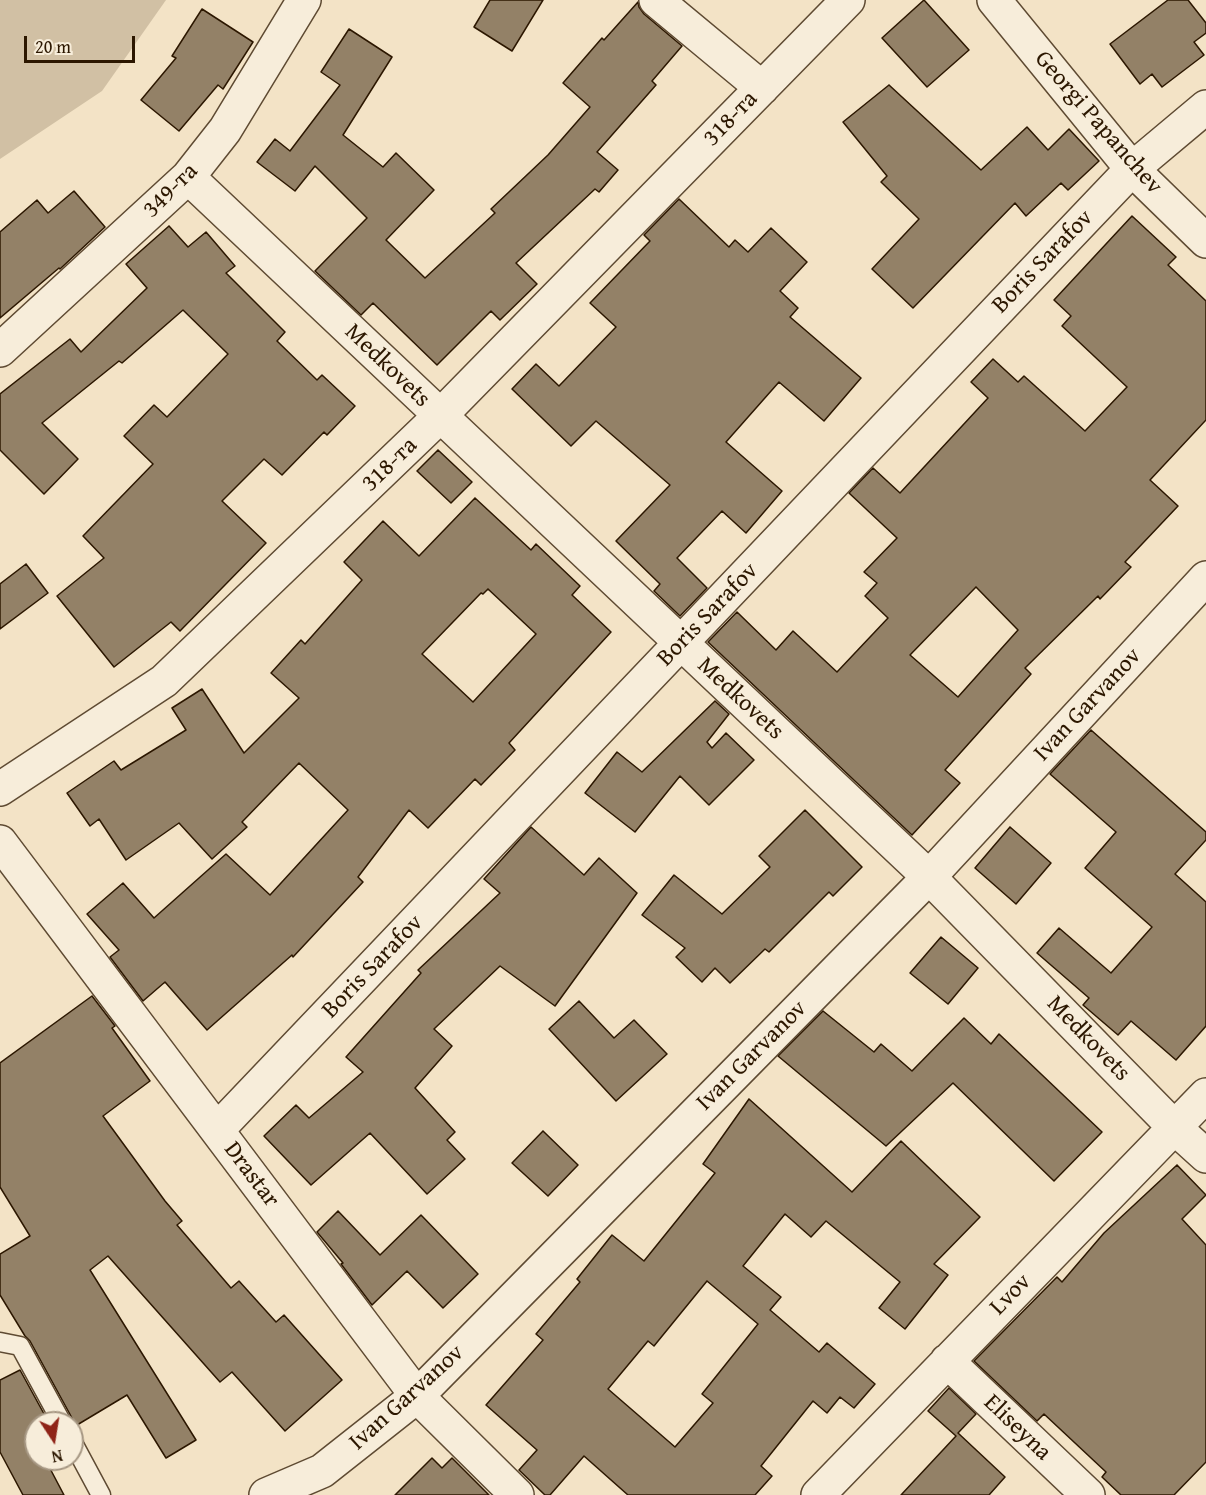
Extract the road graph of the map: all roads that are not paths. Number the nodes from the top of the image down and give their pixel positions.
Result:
1 (304, 0) edge
2 (656, 0) edge
3 (848, 0) edge
4 (994, 0) edge
5 (762, 88) junction
6 (1206, 107) edge
7 (1132, 169) junction
8 (188, 177) junction
9 (1206, 241) edge
10 (0, 350) edge
11 (440, 416) junction
12 (1206, 578) edge
13 (681, 643) junction
14 (0, 789) edge
15 (0, 842) edge
16 (929, 877) junction
17 (1206, 1095) edge
18 (1175, 1128) junction
19 (217, 1130) junction
20 (1206, 1155) edge
21 (0, 1342) edge
22 (947, 1361) junction
23 (417, 1396) junction
24 (55, 1411) edge
25 (84, 1463) edge
26 (101, 1495) edge
27 (266, 1495) edge
28 (518, 1495) edge
29 (818, 1495) edge
30 (1088, 1495) edge

1 - 8 street, 349-та
2 - 5 street
3 - 5 street, 318-та
4 - 7 street, Georgi Papanchev
5 - 11 street, 318-та
6 - 7 street, Boris Sarafov
7 - 9 street, Georgi Papanchev
7 - 13 street, Boris Sarafov
8 - 10 street, 349-та
8 - 11 street, Medkovets
11 - 13 street, Medkovets
11 - 14 street, 318-та
12 - 16 street, Ivan Garvanov
13 - 16 street, Medkovets
13 - 19 street, Boris Sarafov
15 - 19 street, Drastar
16 - 18 street, Medkovets
16 - 23 street, Ivan Garvanov
17 - 18 street, Lvov
18 - 20 street, Medkovets
18 - 22 street, Lvov
19 - 23 street, Drastar
21 - 24 lane
22 - 29 street, Lvov
22 - 30 street, Eliseyna
23 - 27 street, Ivan Garvanov
23 - 28 street, Drastar
25 - 26 lane

